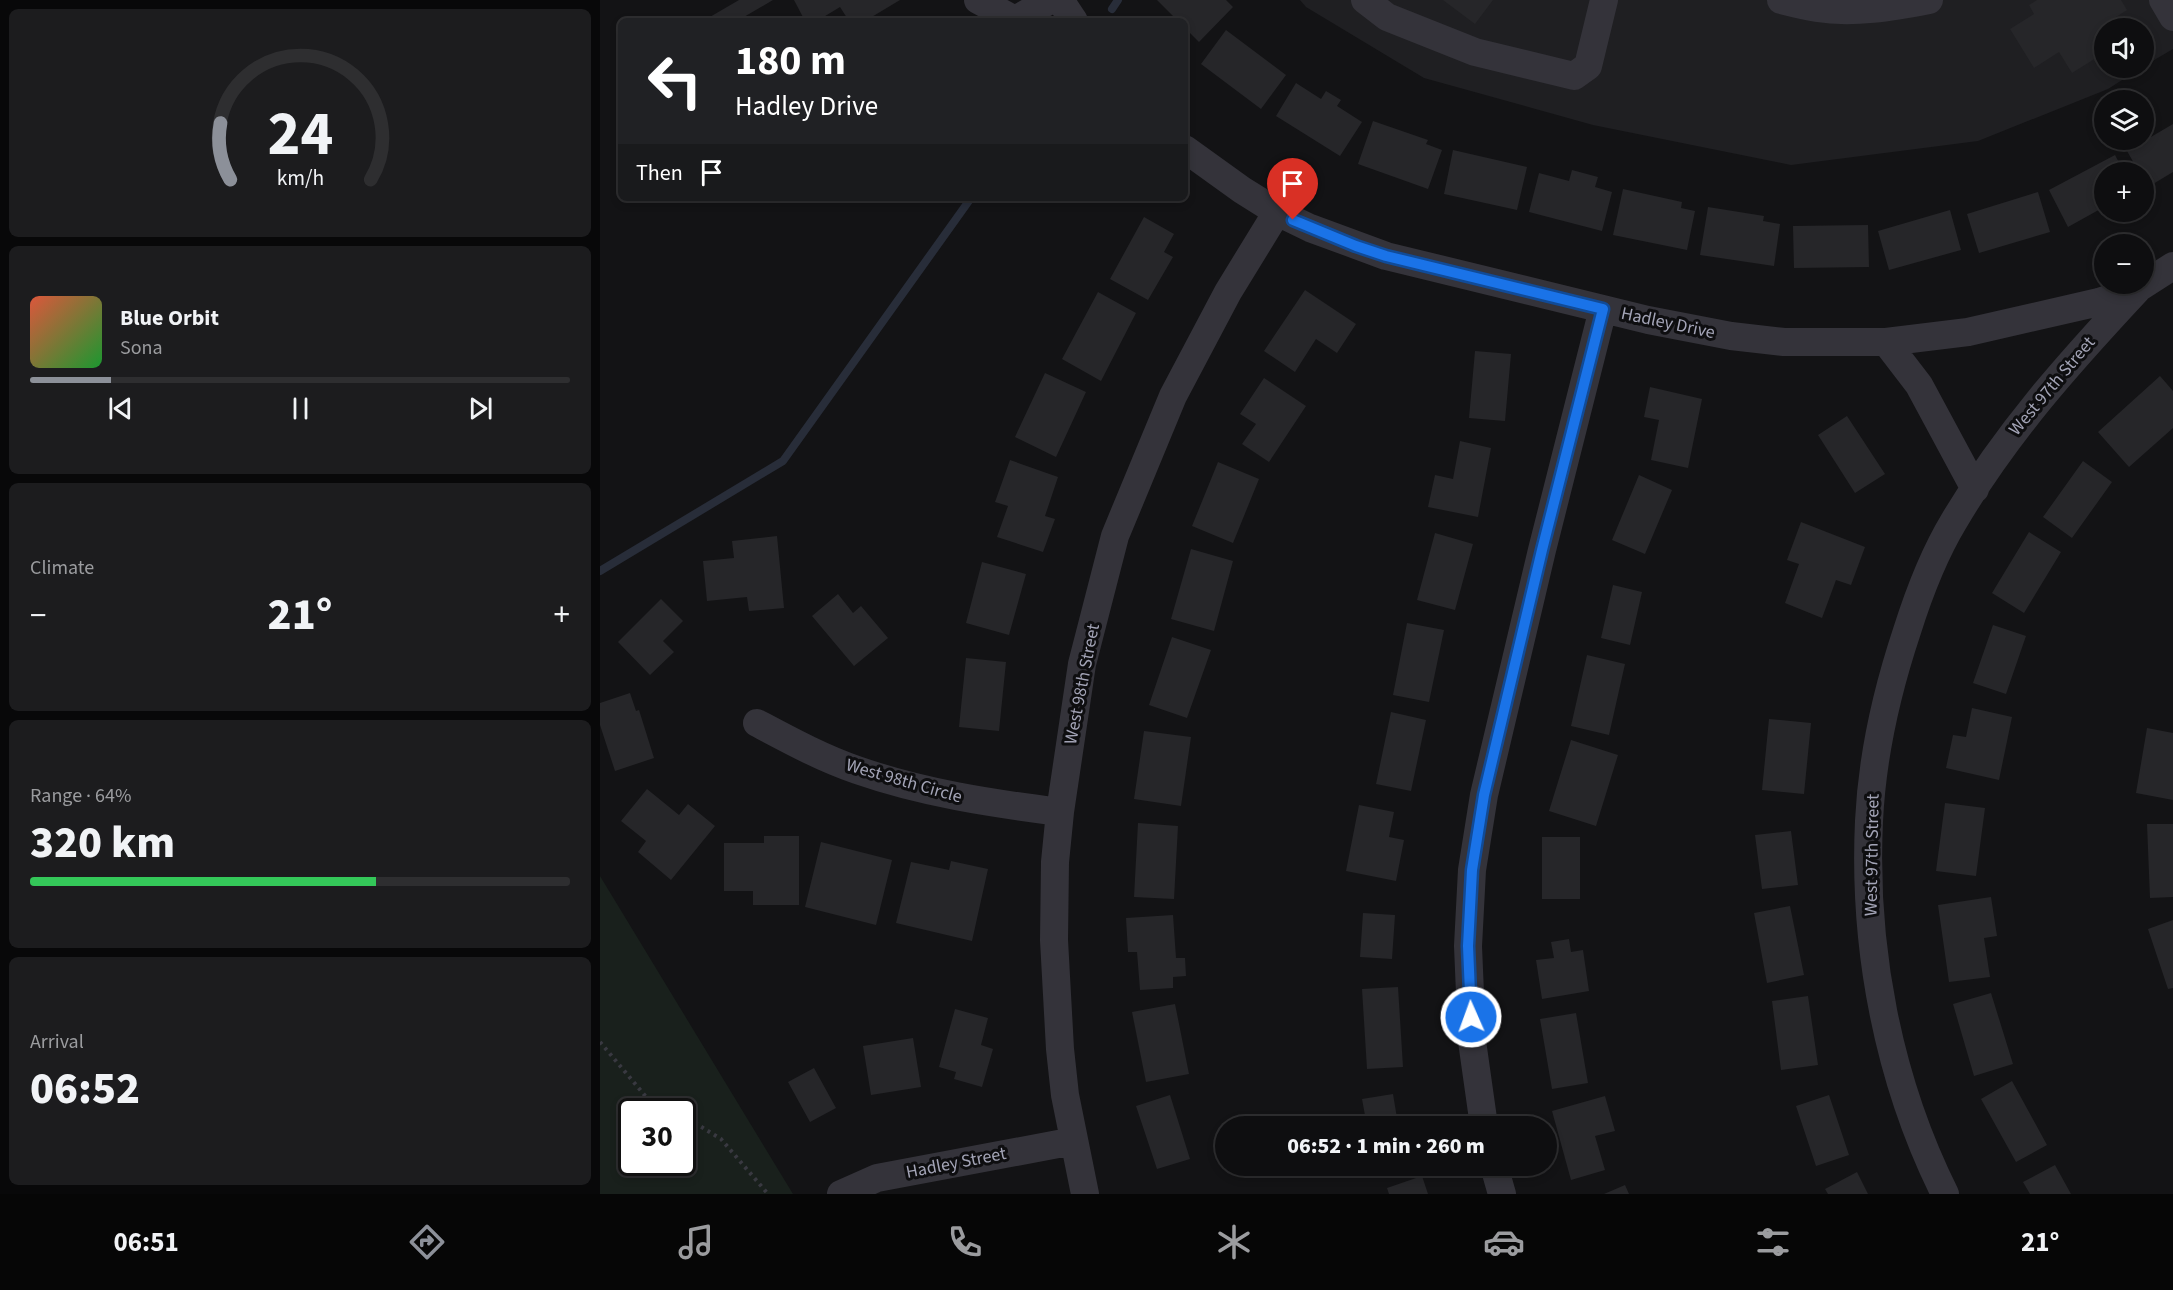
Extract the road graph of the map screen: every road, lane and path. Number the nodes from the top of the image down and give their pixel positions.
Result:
1 (978, 0) edge
2 (1050, 0) edge
3 (1060, 0) edge
4 (1365, 0) edge
5 (1604, 0) edge
6 (1780, 0) edge
7 (1929, 0) edge
8 (2163, 0) edge
9 (1900, 3) edge
10 (2173, 17) edge
11 (1011, 18) edge
12 (1018, 18) edge
13 (1072, 18) edge
14 (1188, 151) edge
15 (1277, 212) junction
16 (2173, 266) edge
17 (2154, 279) edge
18 (2125, 294) edge
19 (2134, 294) edge
20 (1603, 309) junction
21 (1886, 342) junction
22 (1975, 489) junction
23 (757, 723) dead end
24 (1060, 812) junction
25 (600, 1042) edge
26 (647, 1098) edge
27 (1483, 1116) edge
28 (696, 1124) edge
29 (1074, 1141) junction
30 (1497, 1176) edge
31 (768, 1194) edge
32 (841, 1194) edge
33 (1085, 1194) edge
34 (1502, 1194) edge
35 (1945, 1194) edge

1 - 11 street
2 - 12 street
3 - 13 street
4 - 5 street
6 - 9 street
7 - 9 street
8 - 10 street
14 - 15 street, Hadley Drive
15 - 20 street, Hadley Drive
15 - 24 street, West 98th Street
16 - 17 street, Hadley Drive
18 - 21 street, Hadley Drive
19 - 22 street, West 97th Street
20 - 21 street, Hadley Drive
20 - 27 street
21 - 22 street
22 - 35 street, West 97th Street
23 - 24 street, West 98th Circle
24 - 29 street, West 98th Street
25 - 26 path
28 - 31 path
29 - 32 street, Hadley Street
29 - 33 street, West 98th Street
30 - 34 street

